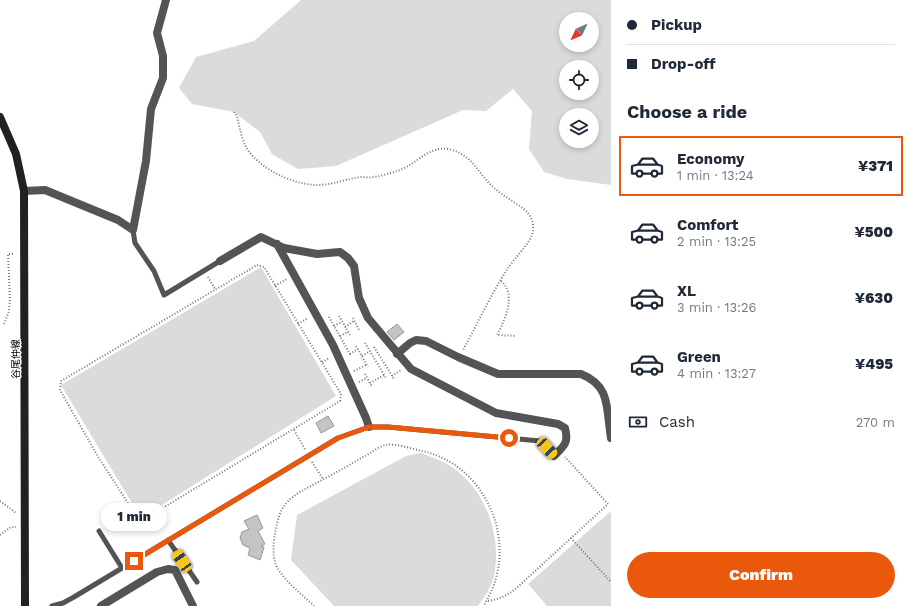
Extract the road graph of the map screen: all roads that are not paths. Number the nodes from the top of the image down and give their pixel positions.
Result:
1 (166, 0) edge
2 (0, 117) edge
3 (24, 191) junction
4 (133, 230) junction
5 (277, 244) junction
6 (220, 261) joint
7 (397, 354) junction
8 (369, 427) junction
9 (611, 438) edge
10 (557, 453) joint
11 (99, 531) dead end
12 (168, 540) junction
13 (122, 568) junction
14 (196, 582) dead end
15 (25, 606) edge
16 (52, 606) edge
17 (101, 606) edge
18 (193, 606) edge

1 - 4 street
2 - 3 main road, 谷尾仲線
3 - 4 street
3 - 15 main road, 谷尾仲線
4 - 6 lane
5 - 6 street
5 - 7 street
5 - 8 street
7 - 9 street
7 - 10 street
8 - 10 lane
8 - 12 lane
11 - 13 lane
12 - 13 lane
12 - 14 lane
13 - 16 lane
17 - 18 street

